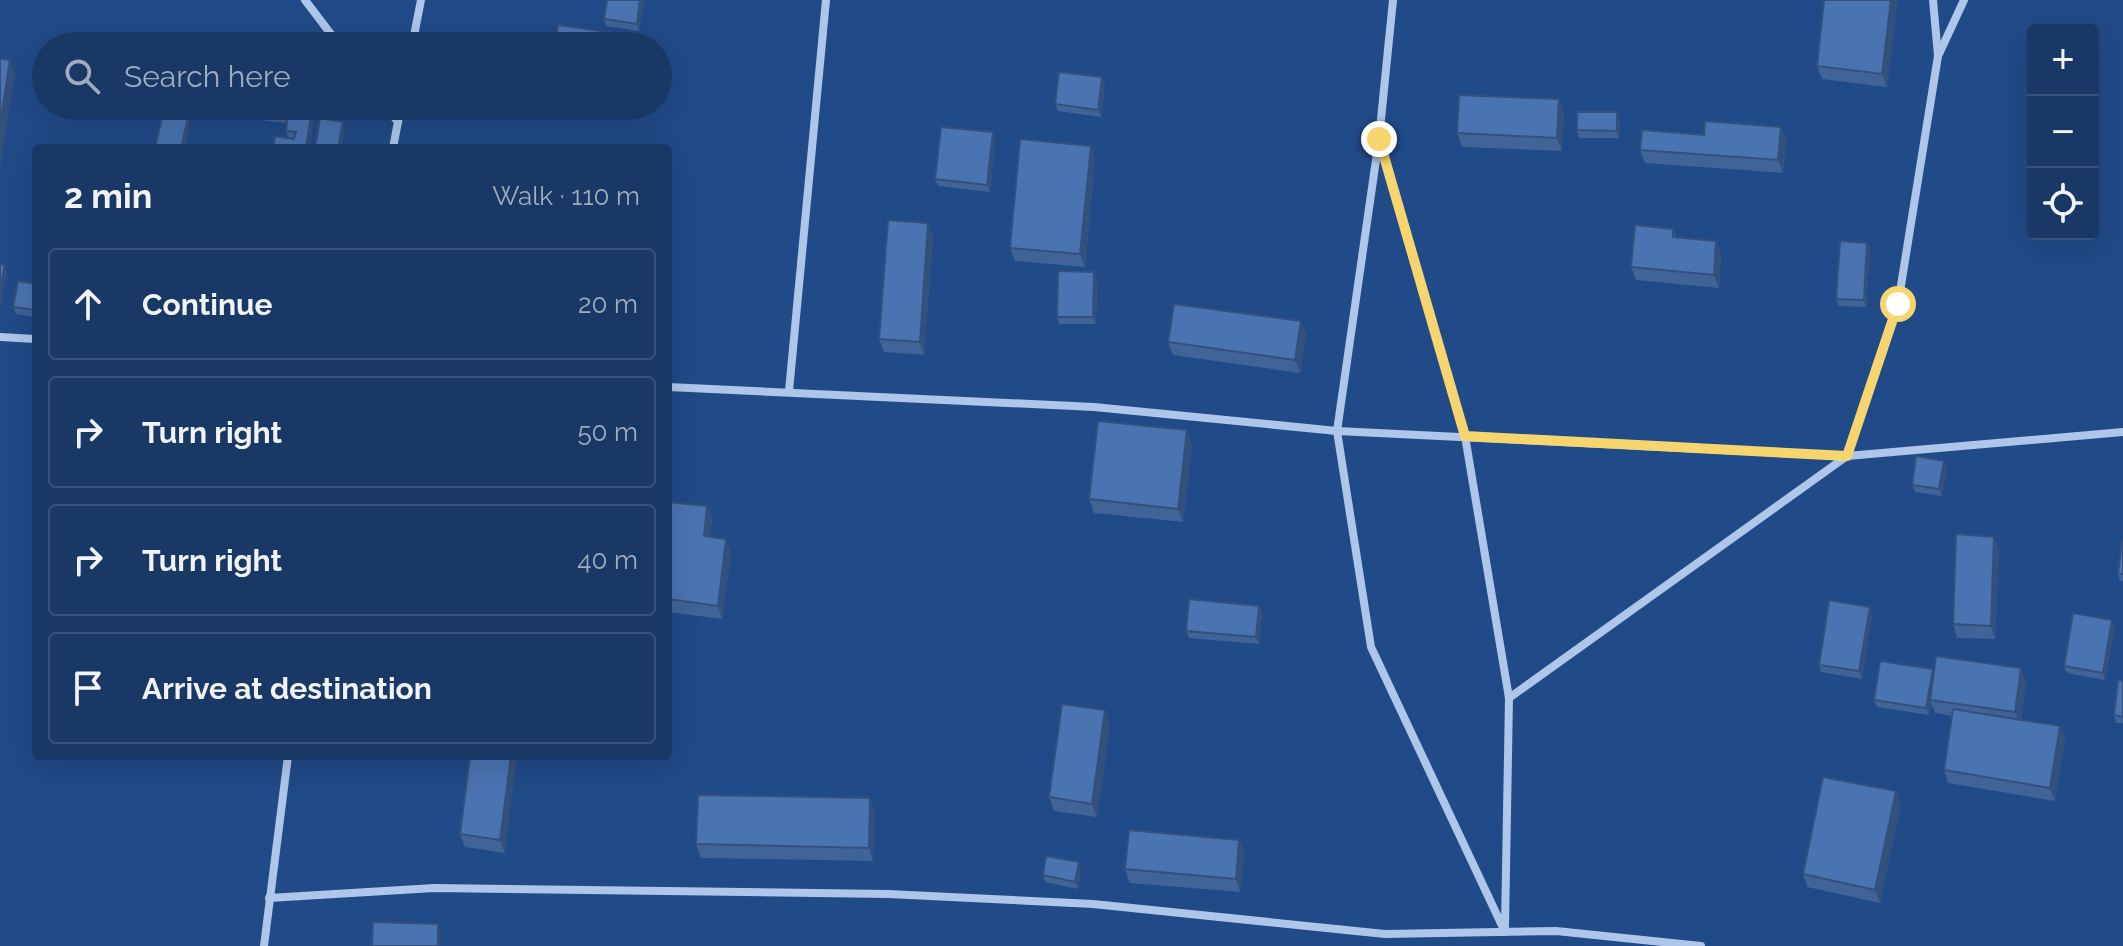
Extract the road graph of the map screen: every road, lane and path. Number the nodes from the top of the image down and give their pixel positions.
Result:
1 (305, 0) edge
2 (421, 0) edge
3 (826, 0) edge
4 (1393, 0) edge
5 (1933, 0) edge
6 (1964, 0) edge
7 (329, 32) edge
8 (415, 32) edge
9 (1938, 56) junction
10 (398, 122) edge
11 (1379, 139) junction
12 (394, 144) edge
13 (0, 337) edge
14 (32, 339) edge
15 (672, 387) edge
16 (789, 391) junction
17 (1337, 431) junction
18 (2123, 432) edge
19 (1465, 436) junction
20 (1847, 456) junction
21 (1509, 698) junction
22 (287, 760) edge
23 (269, 898) junction
24 (1505, 932) junction
25 (264, 946) edge
26 (1701, 946) edge

1 - 7 street
2 - 8 street
3 - 16 street
4 - 11 street
5 - 9 street
6 - 9 street
9 - 20 street
10 - 12 street
11 - 17 street
11 - 19 street
13 - 14 street
15 - 16 street
16 - 17 street
17 - 19 street
17 - 24 street
18 - 20 street
19 - 20 street
19 - 21 street
20 - 21 street
21 - 24 street
22 - 23 street
23 - 24 street
23 - 25 street
24 - 26 street

